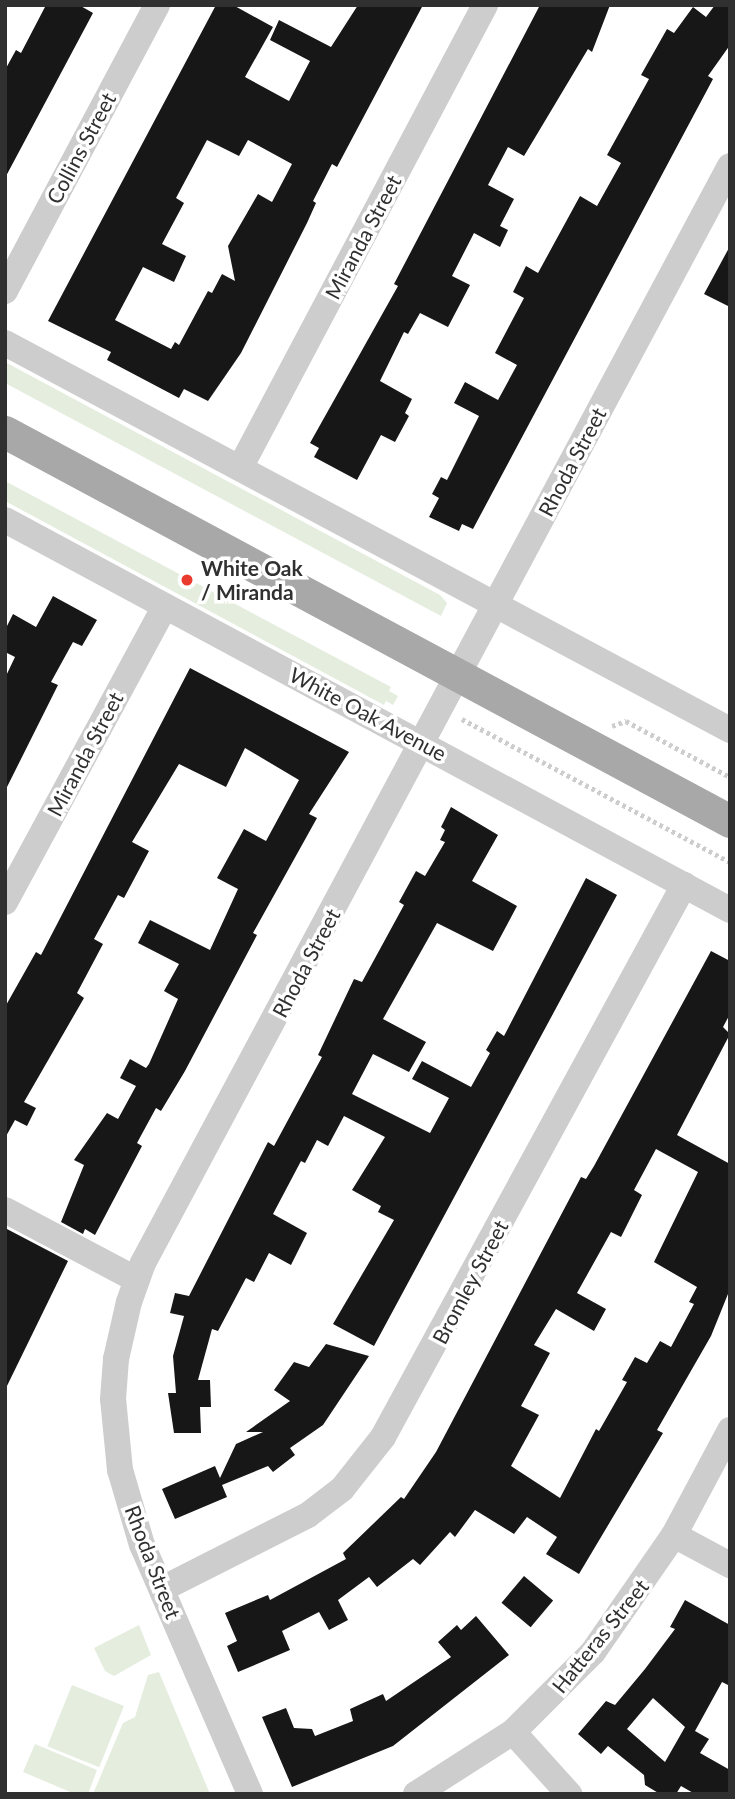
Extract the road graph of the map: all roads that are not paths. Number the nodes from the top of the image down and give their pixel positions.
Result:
1 (157, 5) edge
2 (485, 5) edge
3 (728, 174) edge
4 (5, 291) edge
5 (5, 343) edge
6 (5, 432) edge
7 (240, 468) junction
8 (5, 520) edge
9 (496, 604) junction
10 (165, 606) junction
11 (460, 676) junction
12 (730, 730) edge
13 (424, 744) junction
14 (730, 821) edge
15 (684, 886) junction
16 (5, 902) edge
17 (730, 910) edge
18 (5, 1210) edge
19 (137, 1280) junction
20 (730, 1430) edge
21 (674, 1535) junction
22 (730, 1565) edge
23 (162, 1589) junction
24 (513, 1732) junction
25 (250, 1794) edge
26 (416, 1794) edge
27 (569, 1794) edge

1 - 4 street, Collins Street
2 - 7 street, Miranda Street
3 - 9 street, Rhoda Street
5 - 7 street
6 - 11 main road
7 - 9 street
8 - 10 street, White Oak Avenue
9 - 11 street, Rhoda Street
9 - 12 street
10 - 13 street, White Oak Avenue
10 - 16 street, Miranda Street
11 - 13 street, Rhoda Street
11 - 14 main road
13 - 15 street, White Oak Avenue
13 - 19 street, Rhoda Street
15 - 17 street, White Oak Avenue
15 - 23 street, Bromley Street
18 - 19 street
19 - 23 street, Rhoda Street
20 - 21 street, Hatteras Street
21 - 22 street
21 - 24 street, Hatteras Street
23 - 25 street, Rhoda Street
24 - 26 street, Hatteras Street
24 - 27 street

